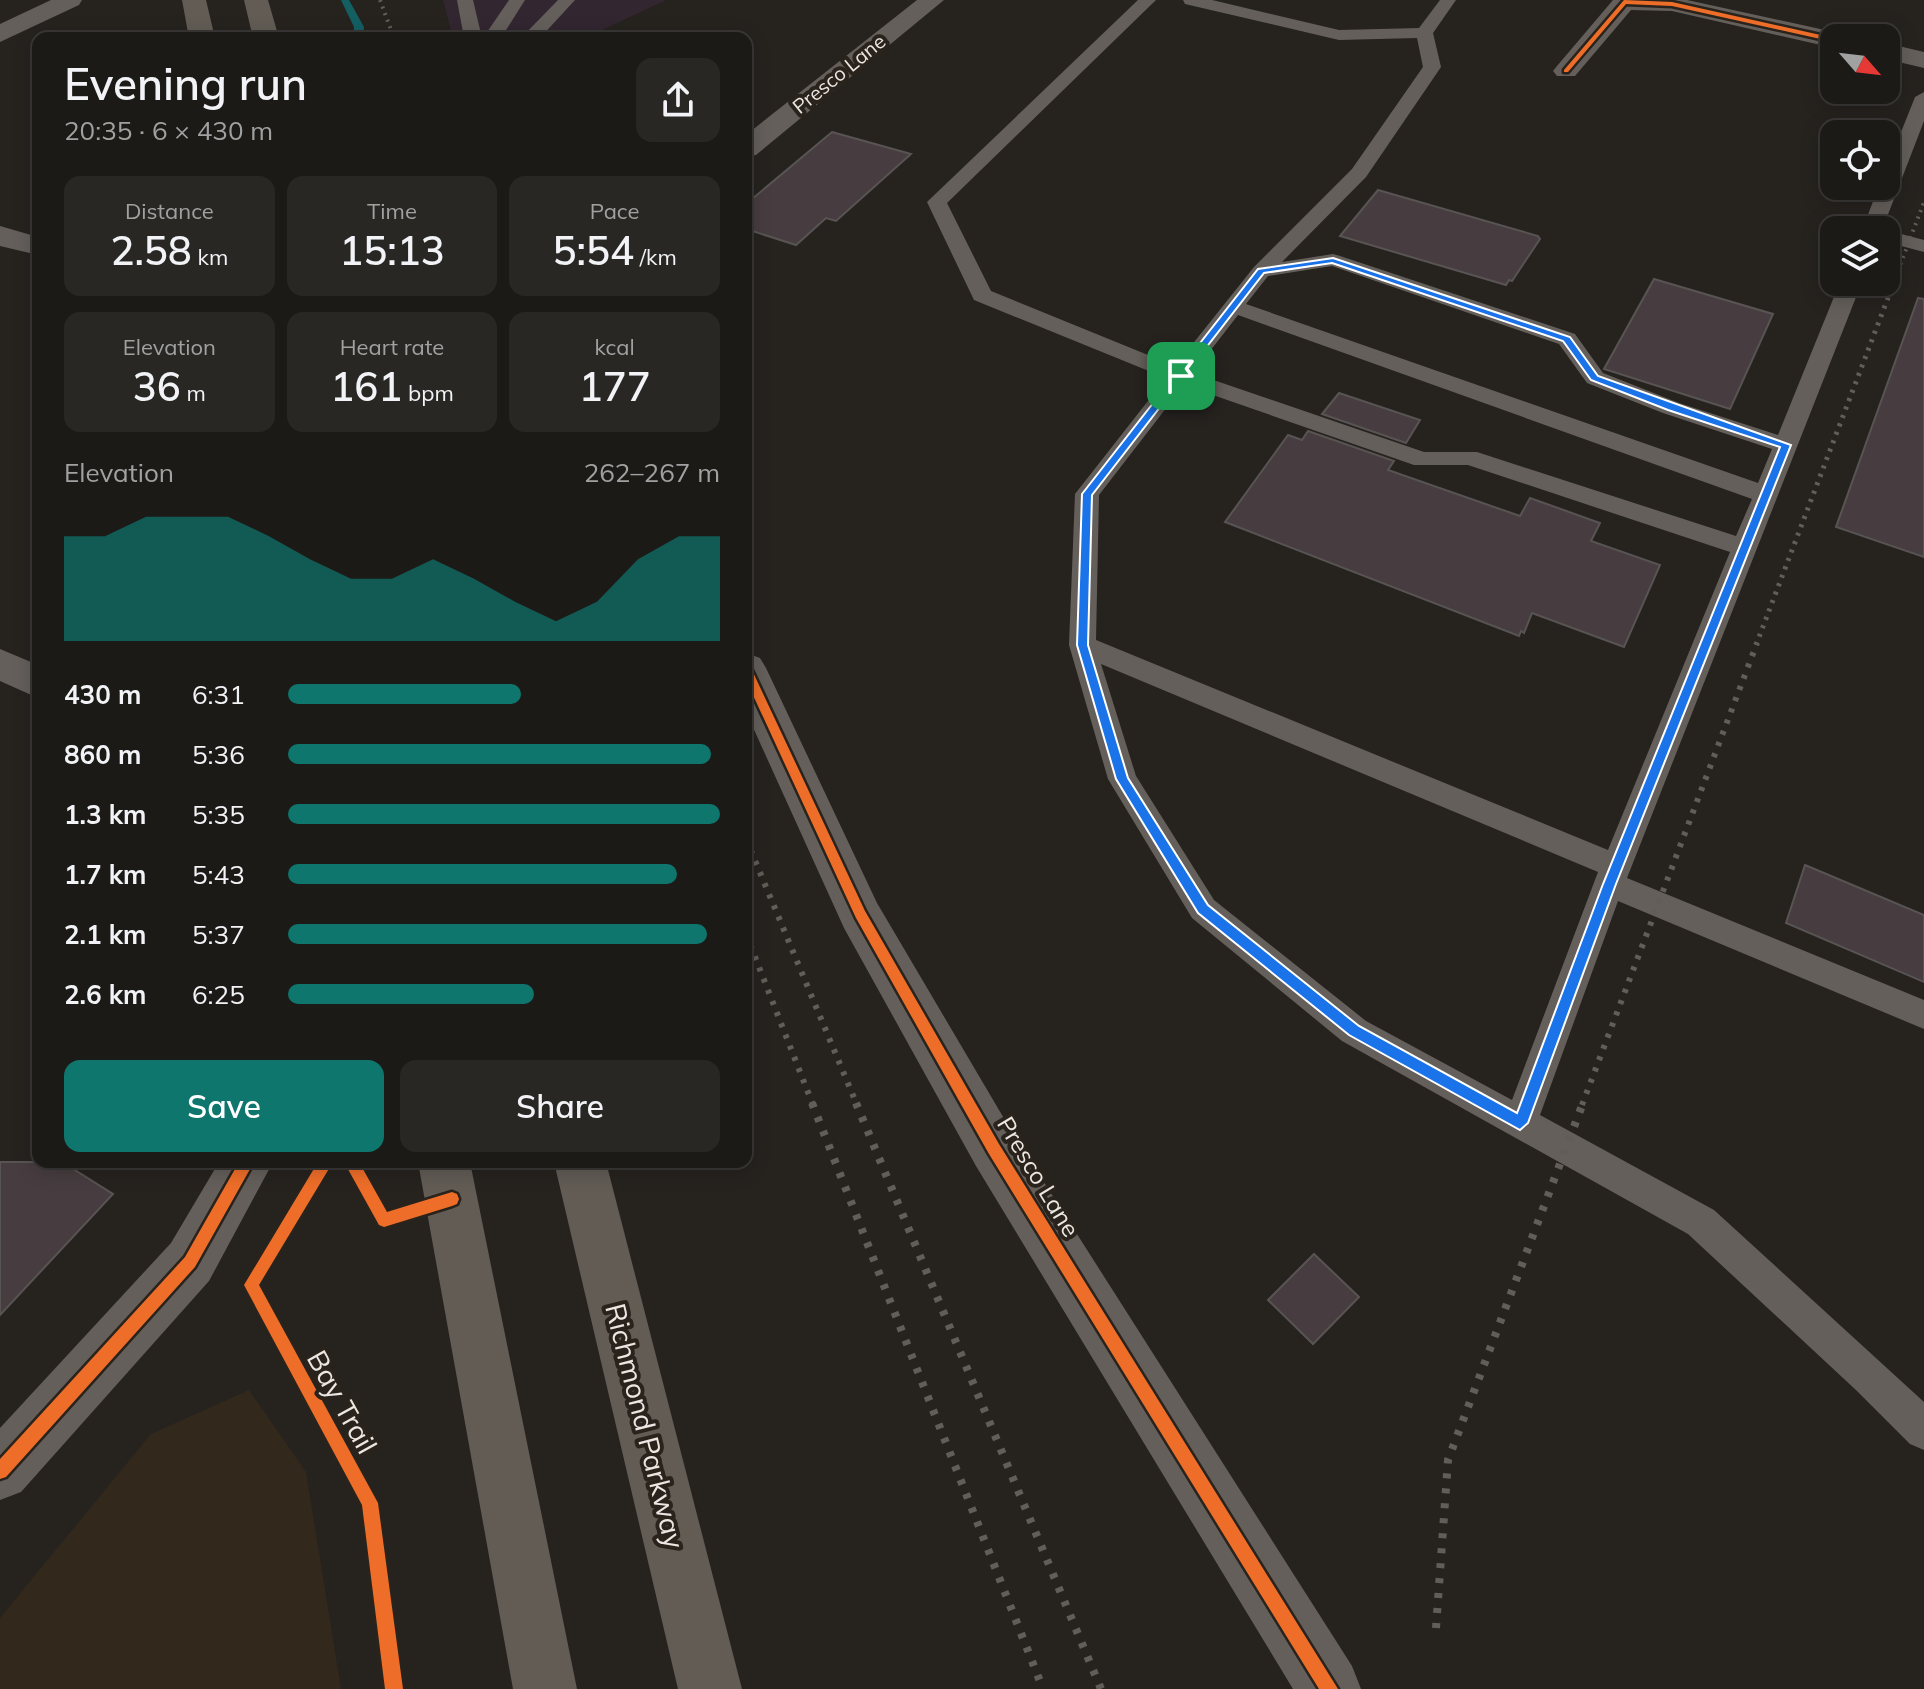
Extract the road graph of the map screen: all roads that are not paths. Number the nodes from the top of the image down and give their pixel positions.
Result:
1 (70, 0) edge
2 (194, 0) edge
3 (256, 0) edge
4 (465, 0) edge
5 (517, 0) edge
6 (567, 0) edge
7 (932, 0) edge
8 (1148, 0) edge
9 (1191, 0) edge
10 (1448, 0) edge
11 (201, 32) edge
12 (264, 32) edge
13 (472, 32) edge
14 (496, 32) edge
15 (536, 32) edge
16 (1424, 33) junction
17 (0, 34) edge
18 (1820, 37) edge
19 (1900, 54) edge
20 (1924, 60) edge
21 (1566, 71) dead end
22 (1924, 97) edge
23 (752, 144) edge
24 (1877, 216) edge
25 (0, 235) edge
26 (1900, 240) edge
27 (32, 246) edge
28 (1924, 246) edge
29 (1261, 271) junction
30 (1845, 296) edge
31 (1234, 307) junction
32 (1181, 376) junction
33 (1785, 445) junction
34 (1766, 495) junction
35 (1744, 548) junction
36 (1082, 645) junction
37 (0, 664) edge
38 (32, 680) edge
39 (752, 681) edge
40 (1613, 876) junction
41 (1924, 1015) edge
42 (1520, 1123) junction
43 (244, 1168) edge
44 (445, 1168) edge
45 (581, 1168) edge
46 (1924, 1430) edge
47 (0, 1471) edge
48 (545, 1689) edge
49 (710, 1689) edge
50 (1329, 1689) edge

1 - 17 street
2 - 11 highway
3 - 12 highway
4 - 13 lane
5 - 14 lane
6 - 15 lane
7 - 23 street, Presco Lane
8 - 32 lane
9 - 16 lane
10 - 16 lane
16 - 29 lane
18 - 21 street
19 - 20 street
22 - 24 lane
25 - 27 street
26 - 28 lane
29 - 31 lane
29 - 33 lane
30 - 33 lane
31 - 32 lane
31 - 34 lane
32 - 35 lane
32 - 36 lane
33 - 34 lane
34 - 35 lane
35 - 40 lane
36 - 40 lane
36 - 42 lane
37 - 38 street
39 - 50 street, Presco Lane
40 - 41 lane
40 - 42 lane
42 - 46 lane
43 - 47 street
44 - 48 highway
45 - 49 highway, Richmond Parkway

